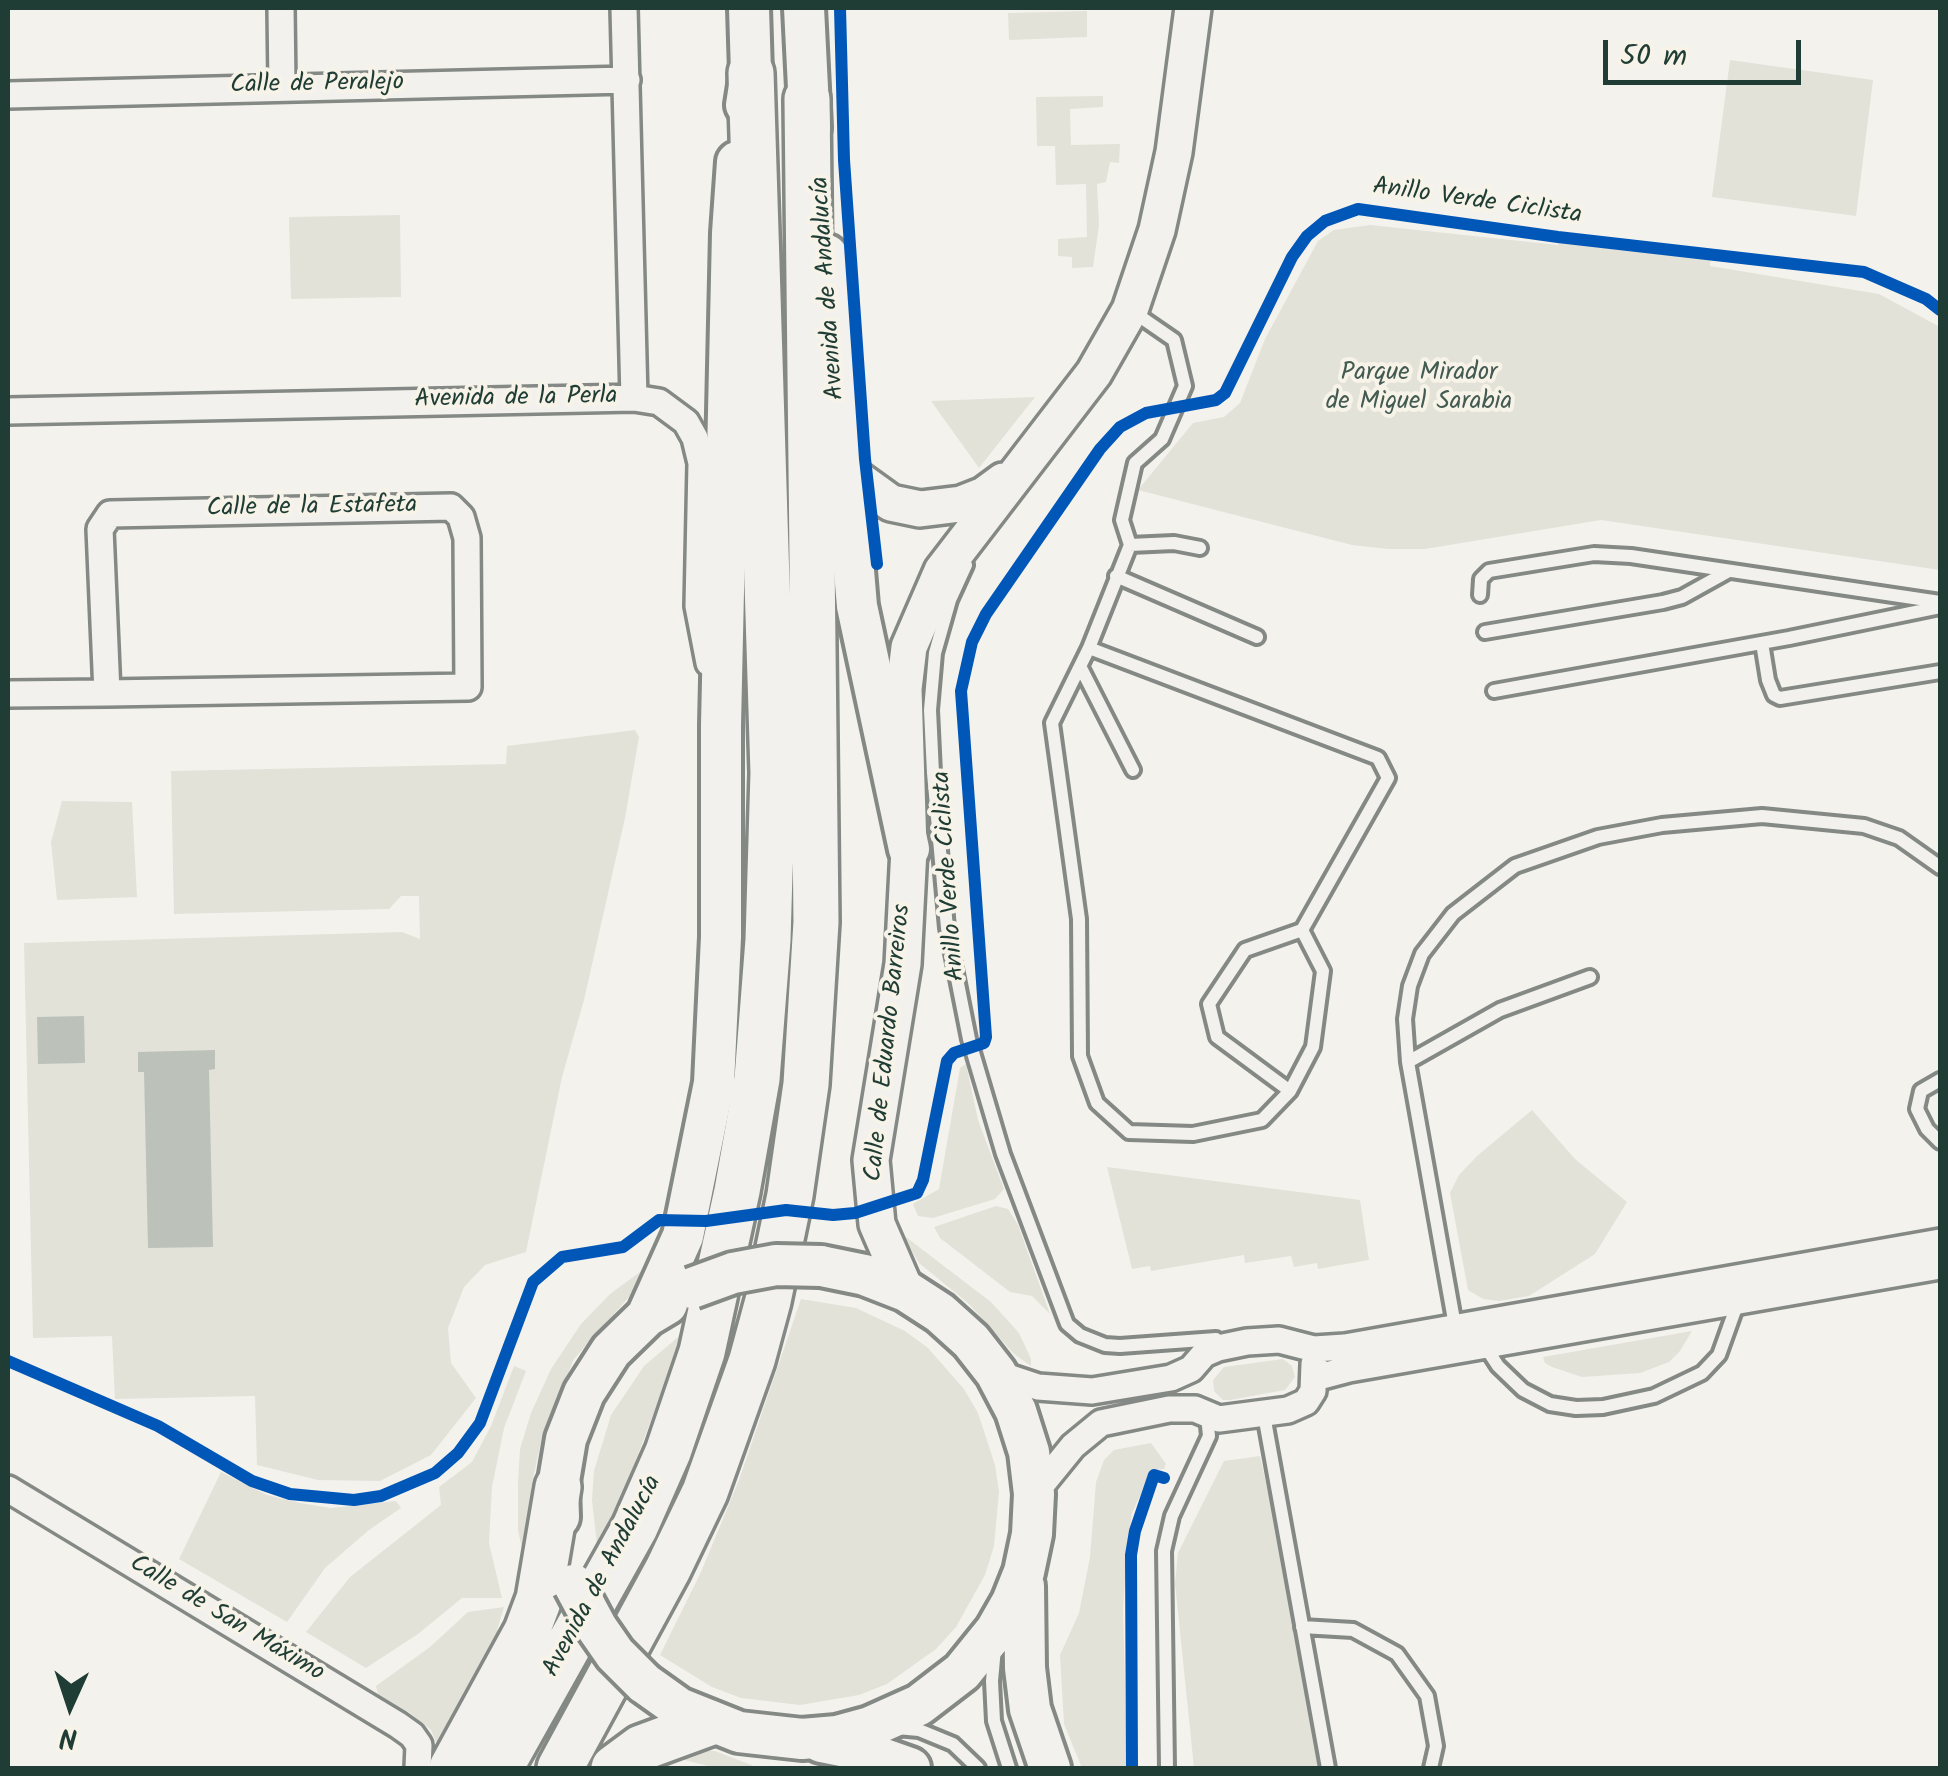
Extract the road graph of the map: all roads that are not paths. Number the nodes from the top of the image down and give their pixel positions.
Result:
1 (281, 8) edge
2 (624, 8) edge
3 (749, 8) edge
4 (804, 8) edge
5 (1193, 8) edge
6 (751, 73) junction
7 (627, 80) junction
8 (282, 86) junction
9 (8, 95) edge
10 (807, 99) junction
11 (1130, 310) junction
12 (634, 398) junction
13 (8, 411) edge
14 (1024, 466) junction
15 (848, 472) junction
16 (987, 512) junction
17 (1130, 545) junction
18 (1200, 548) dead end
19 (1727, 572) junction
20 (1116, 576) junction
21 (1480, 595) dead end
22 (1940, 604) edge
23 (1485, 632) dead end
24 (1257, 636) dead end
25 (1762, 643) junction
26 (1089, 648) junction
27 (1080, 666) junction
28 (1940, 672) edge
29 (1494, 690) dead end
30 (107, 693) junction
31 (8, 694) edge
32 (721, 725) junction
33 (1133, 770) dead end
34 (909, 849) junction
35 (1940, 866) edge
36 (1302, 930) junction
37 (1590, 976) dead end
38 (1408, 1062) junction
39 (1940, 1080) edge
40 (1290, 1091) junction
41 (1940, 1142) edge
42 (1940, 1242) edge
43 (1940, 1266) edge
44 (906, 1291) junction
45 (1738, 1302) junction
46 (646, 1316) junction
47 (1452, 1330) junction
48 (1247, 1342) junction
49 (1304, 1346) junction
50 (1485, 1346) junction
51 (1190, 1369) junction
52 (996, 1373) junction
53 (1315, 1378) junction
54 (1201, 1413) junction
55 (1264, 1415) junction
56 (558, 1487) junction
57 (8, 1489) edge
58 (1034, 1494) junction
59 (1024, 1572) junction
60 (1302, 1627) junction
61 (996, 1630) junction
62 (870, 1727) junction
63 (724, 1728) junction
64 (793, 1754) edge
65 (418, 1768) edge
66 (452, 1768) edge
67 (500, 1768) edge
68 (560, 1768) edge
69 (614, 1768) edge
70 (910, 1768) edge
71 (978, 1768) edge
72 (1008, 1768) edge
73 (1050, 1768) edge
74 (1167, 1768) edge
75 (1328, 1768) edge
76 (1431, 1768) edge

1 - 8 street
2 - 7 street, Avenida de la Perla
3 - 6 main road, Avenida de Andalucía
4 - 10 main road, Avenida de Andalucía
5 - 11 street
6 - 32 main road
6 - 67 highway, Avenida de Andalucía
7 - 8 street, Calle de Peralejo
7 - 12 street, Avenida de la Perla
8 - 9 street, Calle de Peralejo
10 - 15 main road
10 - 68 highway, Avenida de Andalucía
11 - 14 street
11 - 17 lane
12 - 13 street, Avenida de la Perla
12 - 32 street
14 - 15 street
14 - 16 street, Calle de Eduardo Barreiros
15 - 34 main road
16 - 34 street, Calle de Eduardo Barreiros
16 - 48 lane
17 - 18 lane
17 - 20 lane
19 - 21 lane
19 - 22 lane
19 - 23 lane
20 - 24 lane
20 - 26 lane
22 - 25 lane
25 - 28 lane
25 - 29 lane
26 - 27 lane
26 - 36 lane
27 - 33 lane
27 - 40 lane
30 - 30 street, Calle de la Estafeta
30 - 31 street, Calle de la Estafeta
32 - 46 main road
34 - 44 street, Calle de Eduardo Barreiros
35 - 38 lane
36 - 40 lane
36 - 40 lane
37 - 38 lane
38 - 47 lane
39 - 41 lane
42 - 47 street
43 - 45 street
44 - 46 main road, bridge
44 - 52 main road
45 - 50 street
45 - 50 lane
46 - 56 main road
47 - 49 street
48 - 49 street
48 - 51 street
49 - 53 street
50 - 53 street
51 - 52 street
51 - 54 street
52 - 58 main road
53 - 55 street
54 - 55 street
54 - 58 street
54 - 74 lane
55 - 60 lane
56 - 63 main road, bridge
56 - 66 highway
57 - 65 street, Calle de San Máximo
58 - 59 main road
59 - 61 main road
59 - 73 main road
60 - 75 lane
60 - 76 lane
61 - 62 main road
61 - 72 lane
62 - 64 main road
62 - 71 lane
63 - 64 main road
63 - 69 highway
64 - 70 main road

